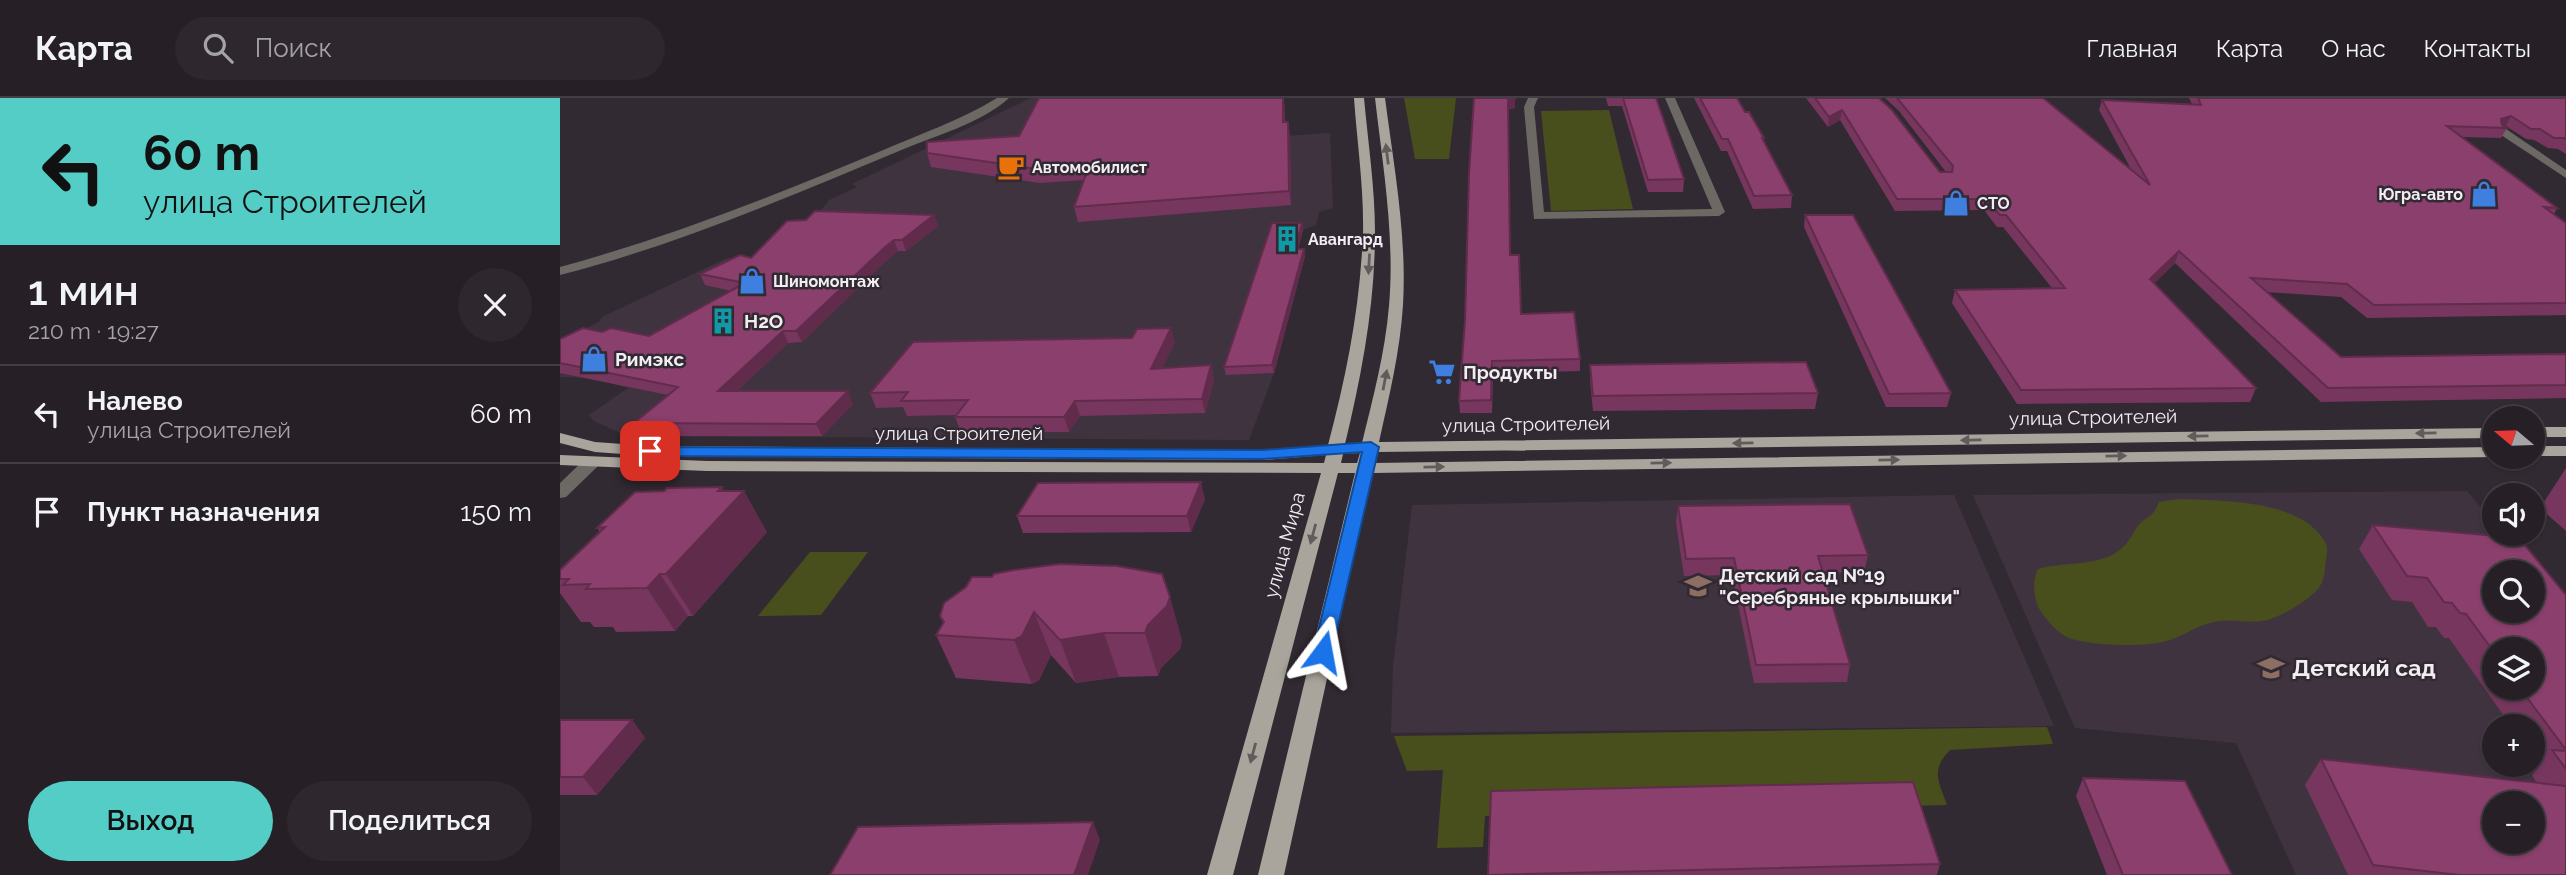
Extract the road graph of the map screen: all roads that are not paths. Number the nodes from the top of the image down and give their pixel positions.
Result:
1 (1004, 98) edge
2 (1359, 98) edge
3 (1380, 98) edge
4 (1533, 98) edge
5 (1670, 98) edge
6 (2502, 131) edge
7 (2566, 175) edge
8 (560, 271) edge
9 (2545, 432) edge
10 (2566, 432) edge
11 (2482, 433) edge
12 (560, 438) edge
13 (1371, 447) junction
14 (609, 449) junction
15 (2545, 451) edge
16 (2566, 451) edge
17 (2482, 452) edge
18 (1333, 459) junction
19 (560, 460) edge
20 (591, 463) junction
21 (1366, 468) junction
22 (560, 493) edge
23 (1220, 875) edge
24 (1271, 875) edge

1 - 8 street
2 -> 18 main road, улица Мира
13 -> 3 main road
4 - 5 street
6 - 7 street
9 - 10 main road
11 -> 13 main road, улица Строителей
12 - 14 main road, улица Строителей
13 - 18 main road, улица Строителей
13 - 21 main road
14 - 18 main road, улица Строителей
14 - 20 main road
15 - 16 main road
21 -> 17 main road, улица Строителей
18 - 20 main road, улица Строителей
18 - 21 main road, улица Строителей
18 -> 23 main road, улица Мира
19 - 20 main road, улица Строителей
20 - 22 street
21 - 24 main road

